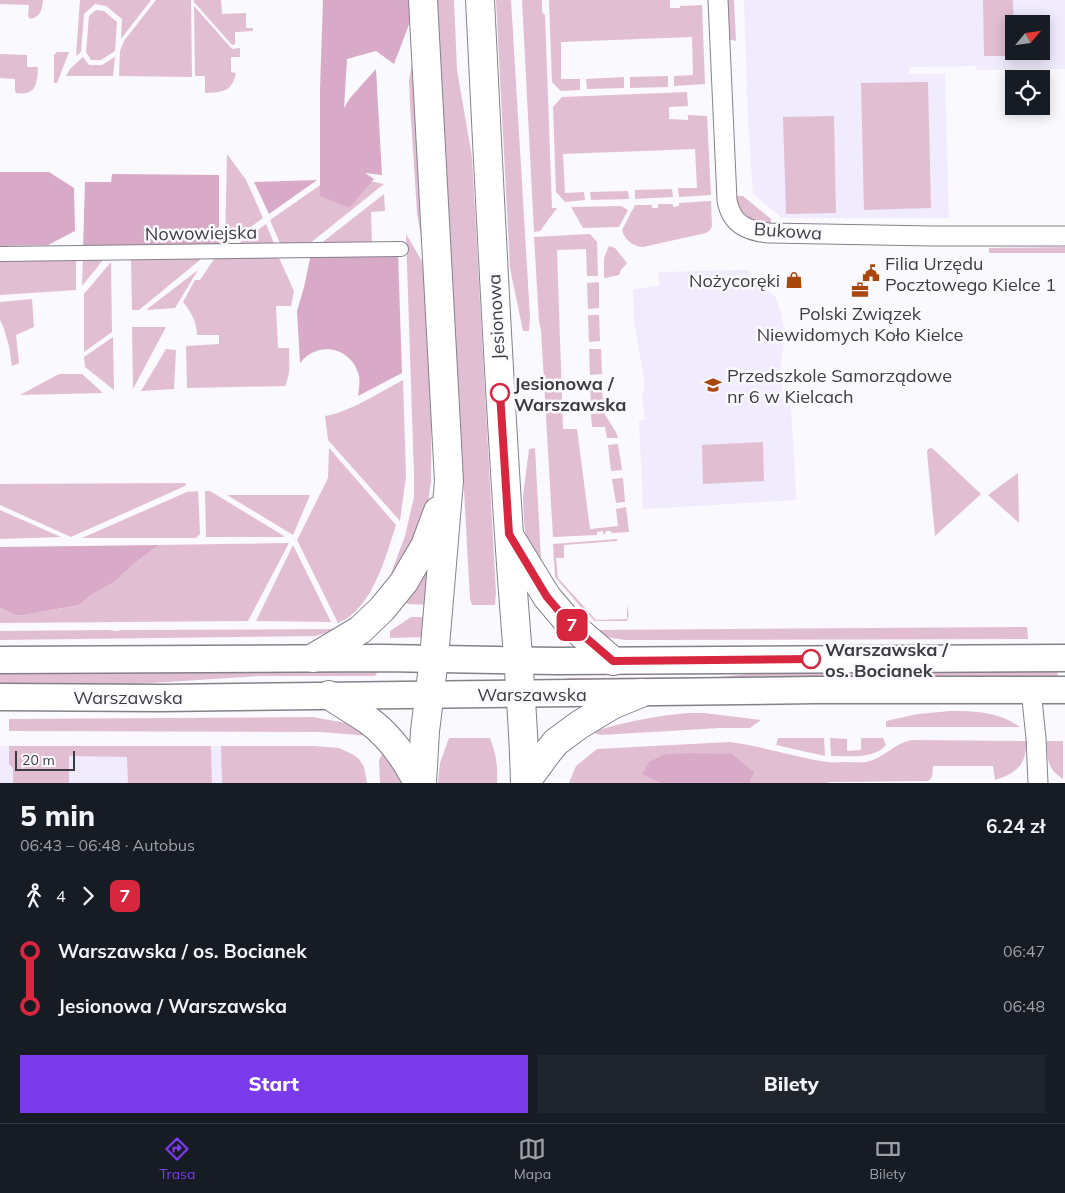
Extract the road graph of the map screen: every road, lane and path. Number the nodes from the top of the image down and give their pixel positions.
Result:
1 (423, 0) edge
2 (480, 0) edge
3 (718, 0) edge
4 (1065, 236) edge
5 (402, 249) dead end
6 (0, 254) edge
7 (450, 481) junction
8 (509, 534) junction
9 (313, 658) junction
10 (434, 658) junction
11 (1065, 658) edge
12 (0, 660) edge
13 (518, 660) junction
14 (613, 661) junction
15 (1031, 690) junction
16 (1065, 690) edge
17 (521, 693) junction
18 (641, 693) junction
19 (329, 695) junction
20 (428, 695) junction
21 (0, 697) edge
22 (525, 782) edge
23 (418, 783) edge
24 (422, 783) edge
25 (1038, 783) edge

1 - 7 main road
2 - 8 main road, Jesionowa
3 - 4 street, Bukowa
5 - 6 street, Nowowiejska
7 - 9 main road
7 - 10 main road
8 - 13 main road, Jesionowa
8 - 14 main road
9 - 10 main road, Warszawska
9 - 12 main road, Warszawska
10 - 13 main road, Warszawska
10 - 20 main road
11 - 14 main road, Warszawska
13 - 14 main road, Warszawska
13 - 17 main road, Jesionowa
15 - 16 main road, Warszawska
15 - 18 main road, Warszawska
15 - 25 street
17 - 18 main road, Warszawska
17 - 20 main road, Warszawska
17 - 22 main road, Jesionowa
18 - 22 main road
19 - 20 main road, Warszawska
19 - 21 main road, Warszawska
19 - 23 main road
20 - 24 main road

